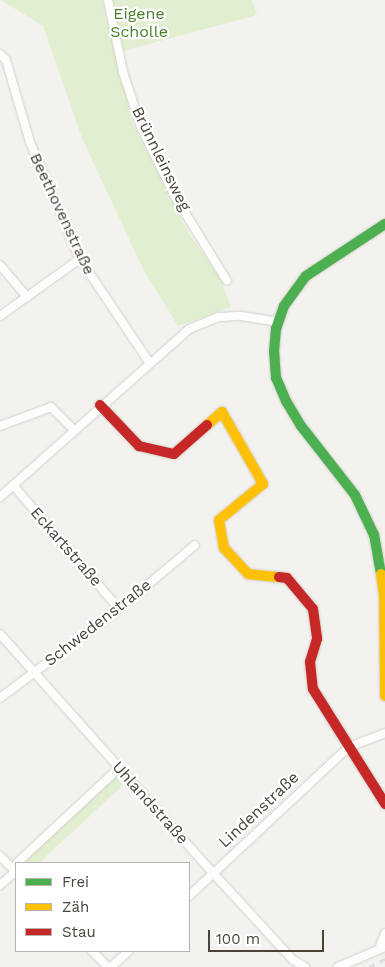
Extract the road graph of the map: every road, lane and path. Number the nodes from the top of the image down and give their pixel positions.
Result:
1 (108, 0) edge
2 (0, 54) edge
3 (385, 224) edge
4 (80, 259) junction
5 (0, 265) edge
6 (227, 281) dead end
7 (27, 297) junction
8 (0, 316) edge
9 (278, 322) junction
10 (149, 362) junction
11 (100, 405) junction
12 (0, 426) edge
13 (74, 430) junction
14 (13, 485) junction
15 (0, 497) edge
16 (194, 545) dead end
17 (382, 552) edge
18 (119, 609) junction
19 (0, 634) edge
20 (35, 674) junction
21 (385, 696) edge
22 (0, 698) edge
23 (385, 734) edge
24 (349, 747) junction
25 (119, 768) junction
26 (385, 804) edge
27 (0, 856) edge
28 (21, 862) edge
29 (15, 868) edge
30 (214, 873) junction
31 (0, 885) edge
32 (190, 895) edge
33 (385, 933) edge
34 (382, 948) edge
35 (93, 952) edge
36 (127, 952) edge
37 (109, 967) edge
38 (305, 967) edge
39 (338, 967) edge

1 - 6 street, Brünnleinsweg
2 - 4 street, Beethovenstraße
3 - 9 street
4 - 7 street
4 - 10 street, Beethovenstraße
5 - 7 street
7 - 8 street
9 - 10 street
9 - 17 street
10 - 11 street
11 - 13 street
11 - 24 street
12 - 13 street
13 - 14 street
14 - 15 street
14 - 18 street, Eckartstraße
16 - 18 street, Schwedenstraße
17 - 21 street
18 - 20 street, Schwedenstraße
19 - 20 street, Uhlandstraße
20 - 22 street, Schwedenstraße
20 - 25 street, Uhlandstraße
23 - 24 street, Lindenstraße
24 - 26 street
24 - 30 street, Lindenstraße
25 - 28 street
25 - 30 street, Uhlandstraße
27 - 29 street
29 - 31 street
30 - 32 street, Lindenstraße
30 - 38 street, Uhlandstraße
33 - 34 street
34 - 39 street
35 - 37 street
36 - 37 street

